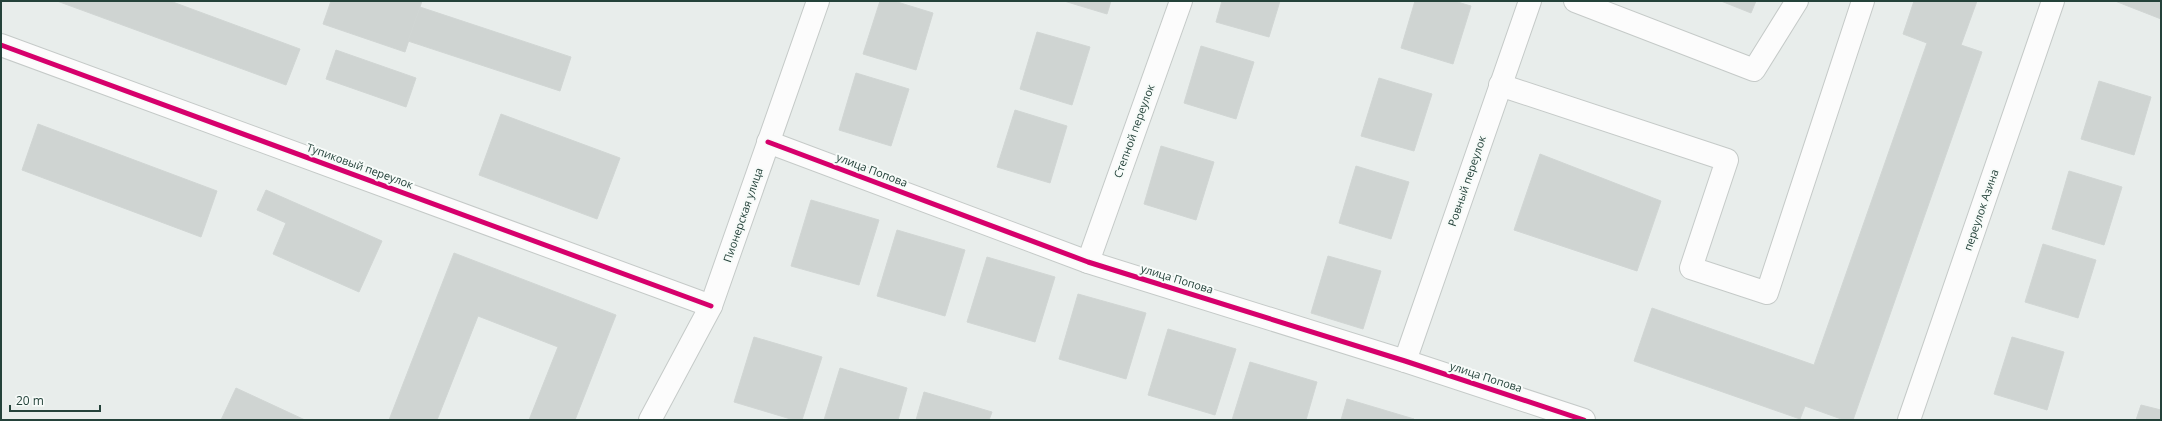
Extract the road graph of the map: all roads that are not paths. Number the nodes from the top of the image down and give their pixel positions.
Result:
1 (818, 1) edge
2 (1181, 1) edge
3 (1530, 1) edge
4 (1575, 1) edge
5 (1797, 1) edge
6 (1863, 1) edge
7 (2053, 1) edge
8 (1, 45) edge
9 (1500, 85) junction
10 (768, 142) junction
11 (1088, 262) junction
12 (711, 306) junction
13 (1405, 361) junction
14 (650, 420) edge
15 (1584, 420) edge
16 (1909, 420) edge

1 - 10 street, Пионерская улица
2 - 11 street, Степной переулок
3 - 9 street, Ровный переулок
4 - 5 street
6 - 9 street
7 - 16 street, переулок Азина
8 - 12 street, Тупиковый переулок
9 - 13 street, Ровный переулок
10 - 11 street, улица Попова
10 - 12 street, Пионерская улица
11 - 13 street, улица Попова
12 - 14 street, Пионерская улица
13 - 15 street, улица Попова

